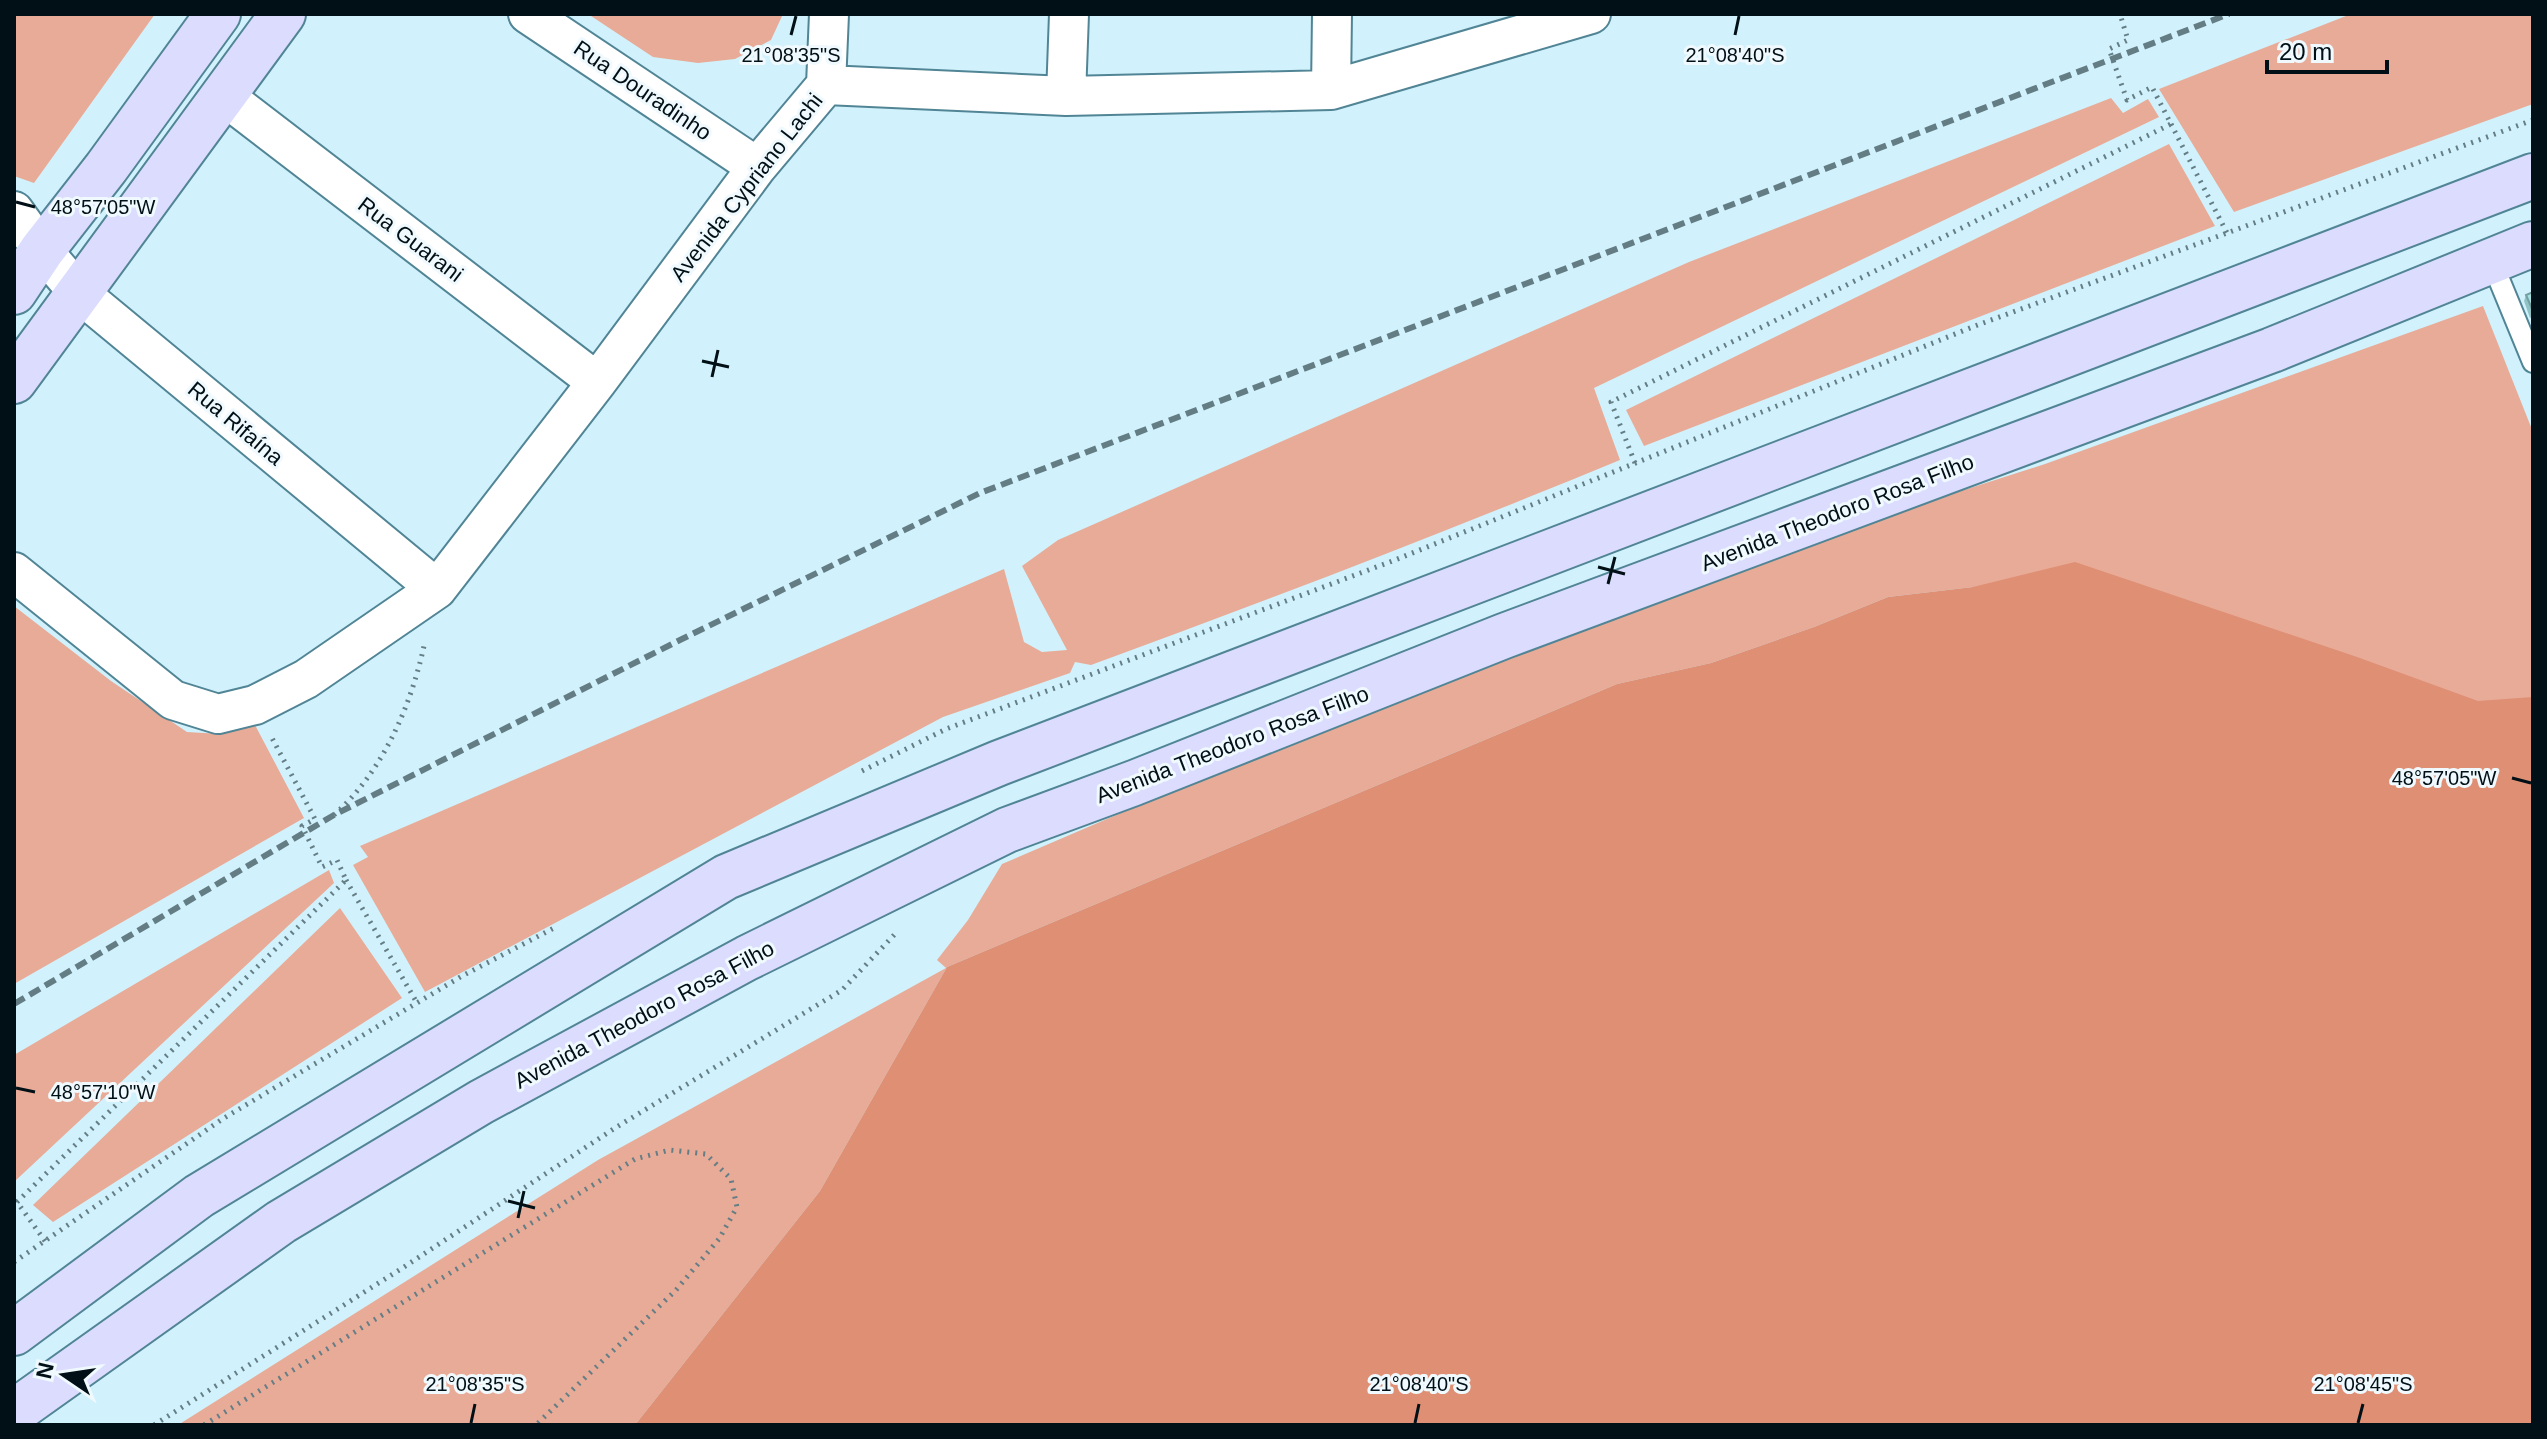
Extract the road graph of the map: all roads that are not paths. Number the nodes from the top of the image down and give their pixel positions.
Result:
1 (218, 14) edge
2 (283, 14) edge
3 (528, 14) edge
4 (829, 14) edge
5 (1069, 14) edge
6 (1332, 14) edge
7 (1583, 15) edge
8 (826, 85) junction
9 (1331, 90) junction
10 (224, 96) junction
11 (1066, 96) junction
12 (757, 167) junction
13 (2533, 176) edge
14 (14, 211) edge
15 (2533, 244) edge
16 (42, 250) junction
17 (2491, 260) junction
18 (14, 292) edge
19 (78, 292) junction
20 (2533, 362) edge
21 (14, 381) edge
22 (597, 382) junction
23 (14, 572) edge
24 (1485, 578) junction
25 (437, 589) junction
26 (1504, 636) junction
27 (14, 1333) edge
28 (14, 1412) edge

1 - 16 main road
2 - 10 main road
3 - 12 street, Rua Douradinho
4 - 8 street
5 - 11 street
6 - 9 street
7 - 9 street, Avenida Cypriano Lachi
8 - 11 street, Avenida Cypriano Lachi
8 - 12 street, Avenida Cypriano Lachi
9 - 11 street, Avenida Cypriano Lachi
10 - 19 main road
10 - 22 street, Rua Guarani
12 - 22 street, Avenida Cypriano Lachi
13 - 24 main road
14 - 16 street, Rua Rifaína
15 - 17 main road, Avenida Theodoro Rosa Filho
16 - 18 main road
16 - 19 street, Rua Rifaína
17 - 20 lane
17 - 26 main road, Avenida Theodoro Rosa Filho
19 - 21 main road
19 - 25 street, Rua Rifaína
22 - 25 street, Avenida Cypriano Lachi
23 - 25 street, Avenida Cypriano Lachi
24 - 26 main road
24 - 27 main road
26 - 28 main road, Avenida Theodoro Rosa Filho

